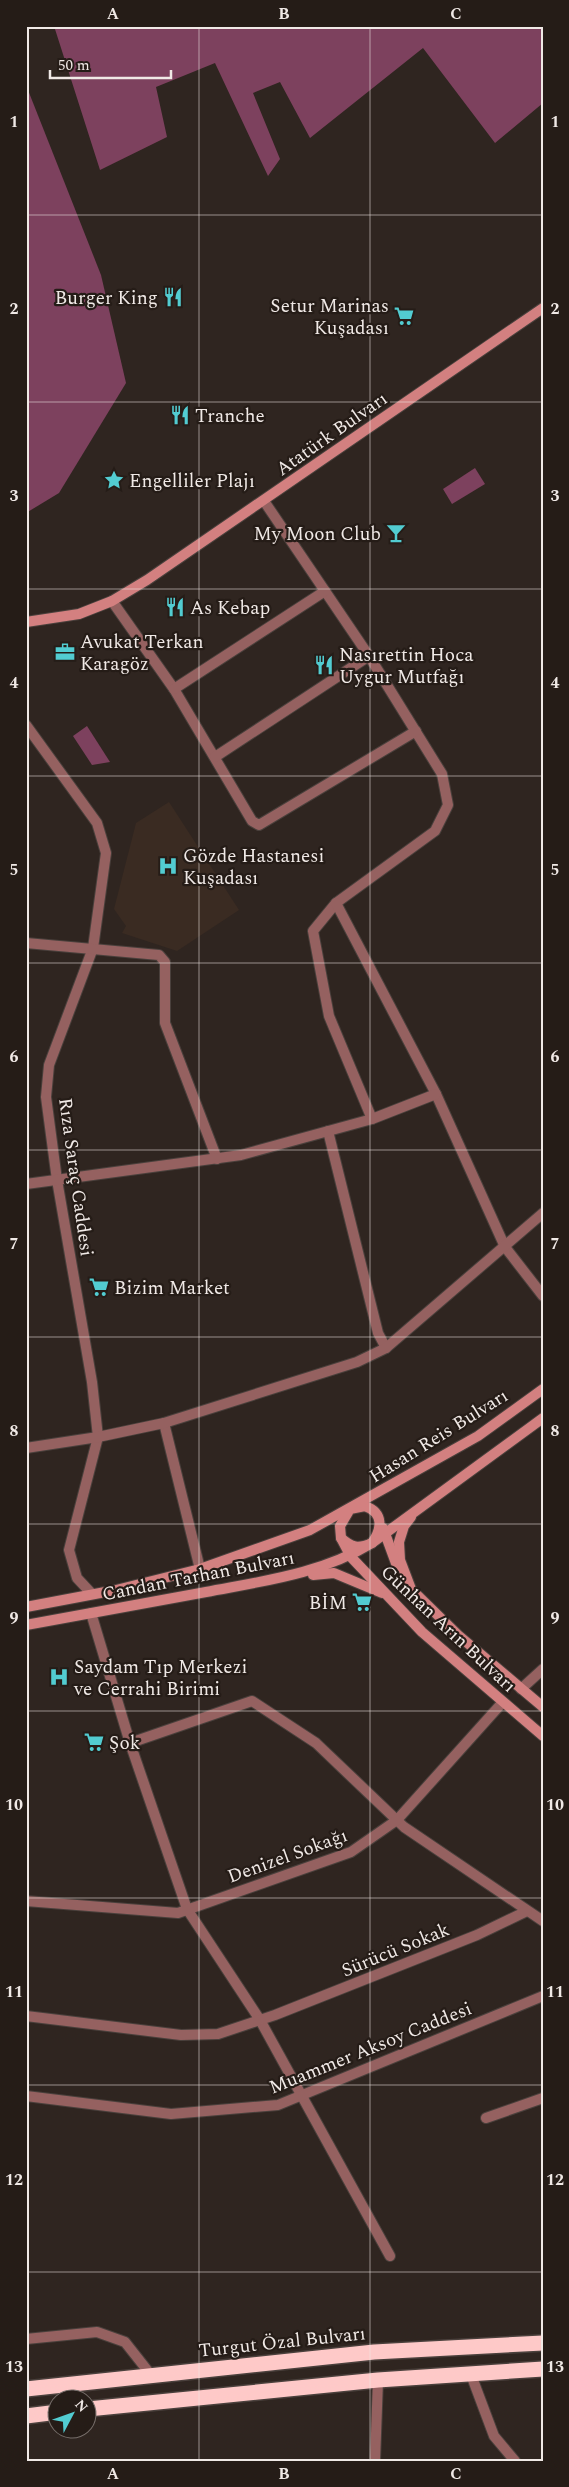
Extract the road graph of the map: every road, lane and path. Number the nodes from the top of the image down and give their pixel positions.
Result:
1 (543, 308) edge
2 (264, 501) junction
3 (325, 591) junction
4 (112, 601) junction
5 (26, 622) edge
6 (370, 656) junction
7 (174, 689) junction
8 (26, 725) edge
9 (416, 731) junction
10 (215, 757) junction
11 (336, 902) junction
12 (26, 943) edge
13 (93, 948) junction
14 (436, 1094) junction
15 (372, 1119) junction
16 (328, 1131) junction
17 (217, 1158) junction
18 (57, 1180) junction
19 (26, 1184) edge
20 (543, 1213) edge
21 (505, 1246) junction
22 (543, 1296) edge
23 (386, 1348) junction
24 (543, 1389) edge
25 (543, 1418) edge
26 (164, 1423) junction
27 (98, 1437) junction
28 (26, 1448) edge
29 (350, 1509) junction
30 (415, 1511) junction
31 (379, 1516) junction
32 (385, 1533) junction
33 (340, 1538) junction
34 (372, 1543) junction
35 (351, 1556) junction
36 (200, 1569) junction
37 (280, 1578) junction
38 (410, 1589) junction
39 (92, 1594) junction
40 (385, 1595) junction
41 (26, 1607) edge
42 (91, 1614) junction
43 (26, 1625) edge
44 (543, 1669) edge
45 (521, 1690) junction
46 (502, 1702) junction
47 (543, 1707) edge
48 (543, 1736) edge
49 (130, 1744) junction
50 (397, 1820) junction
51 (26, 1901) edge
52 (188, 1909) junction
53 (527, 1911) junction
54 (543, 1921) edge
55 (543, 1996) edge
56 (26, 2016) edge
57 (260, 2020) junction
58 (26, 2096) edge
59 (301, 2097) junction
60 (543, 2098) edge
61 (486, 2118) dead end
62 (390, 2256) dead end
63 (26, 2338) edge
64 (543, 2343) edge
65 (543, 2369) edge
66 (470, 2372) junction
67 (151, 2375) junction
68 (378, 2380) junction
69 (26, 2388) edge
70 (98, 2408) edge
71 (48, 2413) edge
72 (26, 2416) edge
73 (375, 2461) edge
74 (515, 2461) edge

1 - 2 main road, Atatürk Bulvarı
2 - 3 street
2 - 4 main road, Atatürk Bulvarı
3 - 6 street
3 - 7 street
4 - 5 main road, Atatürk Bulvarı
4 - 7 street
6 - 9 street
6 - 10 street
7 - 10 street
8 - 13 street, Rıza Saraç Caddesi
9 - 10 street
9 - 11 street
11 - 14 street
11 - 15 street
12 - 13 street
13 - 17 street
13 - 18 street, Rıza Saraç Caddesi
14 - 15 street
14 - 21 street
15 - 16 street
16 - 17 street
16 - 23 street
17 - 18 street
18 - 19 street
18 - 27 street, Rıza Saraç Caddesi
20 - 21 street
21 - 22 street
21 - 23 street
23 - 26 street
24 - 29 main road, Hasan Reis Bulvarı
25 - 30 main road
26 - 27 street
26 - 36 street
27 - 28 street
27 - 39 street, Rıza Saraç Caddesi
29 - 31 main road
29 - 33 main road
29 - 36 main road, Candan Tarhan Bulvarı
30 - 32 main road
30 - 38 main road, Günhan Arın Bulvarı
31 - 32 main road
31 - 34 main road
32 - 34 main road
32 - 38 main road
33 - 34 main road
33 - 35 main road, Günhan Arın Bulvarı
34 - 35 main road, Candan Tarhan Bulvarı
35 - 37 main road, Candan Tarhan Bulvarı
35 - 40 main road, Günhan Arın Bulvarı
36 - 39 main road, Candan Tarhan Bulvarı
37 - 40 main road
37 - 42 main road, Candan Tarhan Bulvarı
38 - 45 main road, Günhan Arın Bulvarı
39 - 41 main road, Candan Tarhan Bulvarı
40 - 46 main road, Günhan Arın Bulvarı
42 - 43 main road, Candan Tarhan Bulvarı
42 - 49 street
44 - 45 street
45 - 47 main road, Günhan Arın Bulvarı
46 - 48 main road, Günhan Arın Bulvarı
46 - 50 street, Denizel Sokağı
49 - 50 street
49 - 52 street
50 - 52 street, Denizel Sokağı
50 - 53 street
51 - 52 street, Denizel Sokağı
52 - 57 street
53 - 54 street
53 - 57 street, Sürücü Sokak
55 - 59 street, Muammer Aksoy Caddesi
56 - 57 street, Sürücü Sokak
57 - 59 street
58 - 59 street, Muammer Aksoy Caddesi
59 - 62 street
60 - 61 street
63 - 67 street
64 - 67 highway, Turgut Özal Bulvarı
65 - 66 highway
66 - 68 highway
66 - 74 street
67 - 69 highway, Turgut Özal Bulvarı
68 - 70 highway
68 - 73 street
71 - 72 highway

